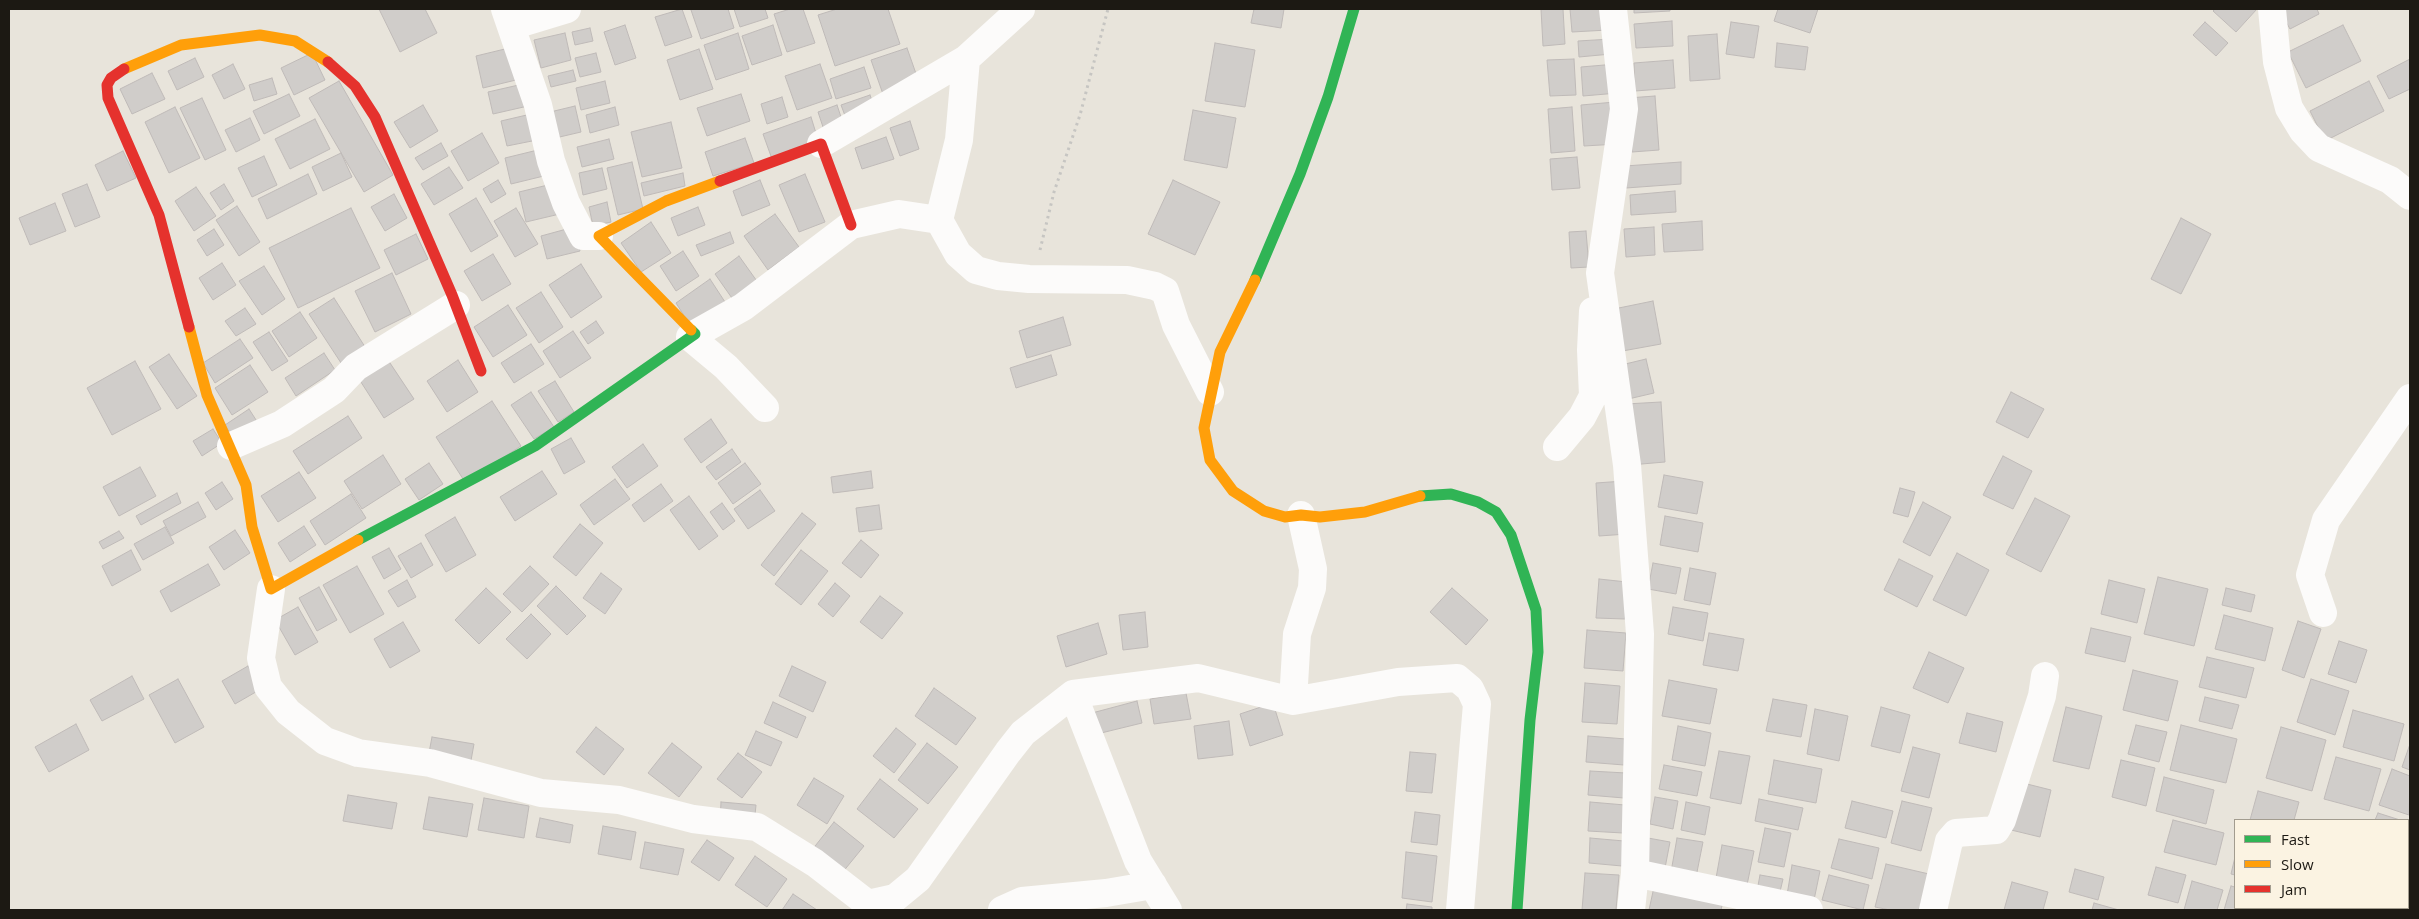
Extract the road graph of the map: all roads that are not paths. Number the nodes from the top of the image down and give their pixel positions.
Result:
1 (567, 9) edge
2 (1021, 9) edge
3 (1354, 9) edge
4 (1613, 9) edge
5 (2272, 9) edge
6 (508, 18) edge
7 (966, 59) junction
8 (820, 144) junction
9 (2410, 196) edge
10 (939, 220) junction
11 (851, 225) junction
12 (599, 236) junction
13 (1600, 273) junction
14 (456, 304) junction
15 (693, 335) junction
16 (481, 371) dead end
17 (1210, 392) junction
18 (2410, 398) edge
19 (764, 408) dead end
20 (231, 446) junction
21 (1557, 448) dead end
22 (1301, 515) junction
23 (271, 589) junction
24 (2323, 613) dead end
25 (2045, 676) dead end
26 (1073, 694) junction
27 (1293, 702) junction
28 (1635, 873) junction
29 (1153, 885) junction
30 (1002, 910) edge
31 (1168, 910) edge
32 (1460, 910) edge
33 (1517, 910) edge
34 (1631, 910) edge
35 (1809, 910) edge
36 (1933, 910) edge

1 - 6 street
2 - 7 street
3 - 17 main road
4 - 13 street
5 - 9 street
6 - 12 street
7 - 8 street
7 - 10 street
8 - 11 main road
8 - 12 main road
10 - 11 street
10 - 17 street
11 - 15 street
12 - 15 main road
13 - 21 street
13 - 28 street
14 - 16 main road
14 - 20 street
14 - 20 main road
15 - 19 street
15 - 23 main road
17 - 22 main road
18 - 24 street
20 - 23 main road
22 - 27 street
22 - 33 main road
23 - 26 street
25 - 36 street
26 - 27 street
26 - 29 street
27 - 32 street
28 - 34 street
28 - 35 street
29 - 30 street
29 - 31 street

